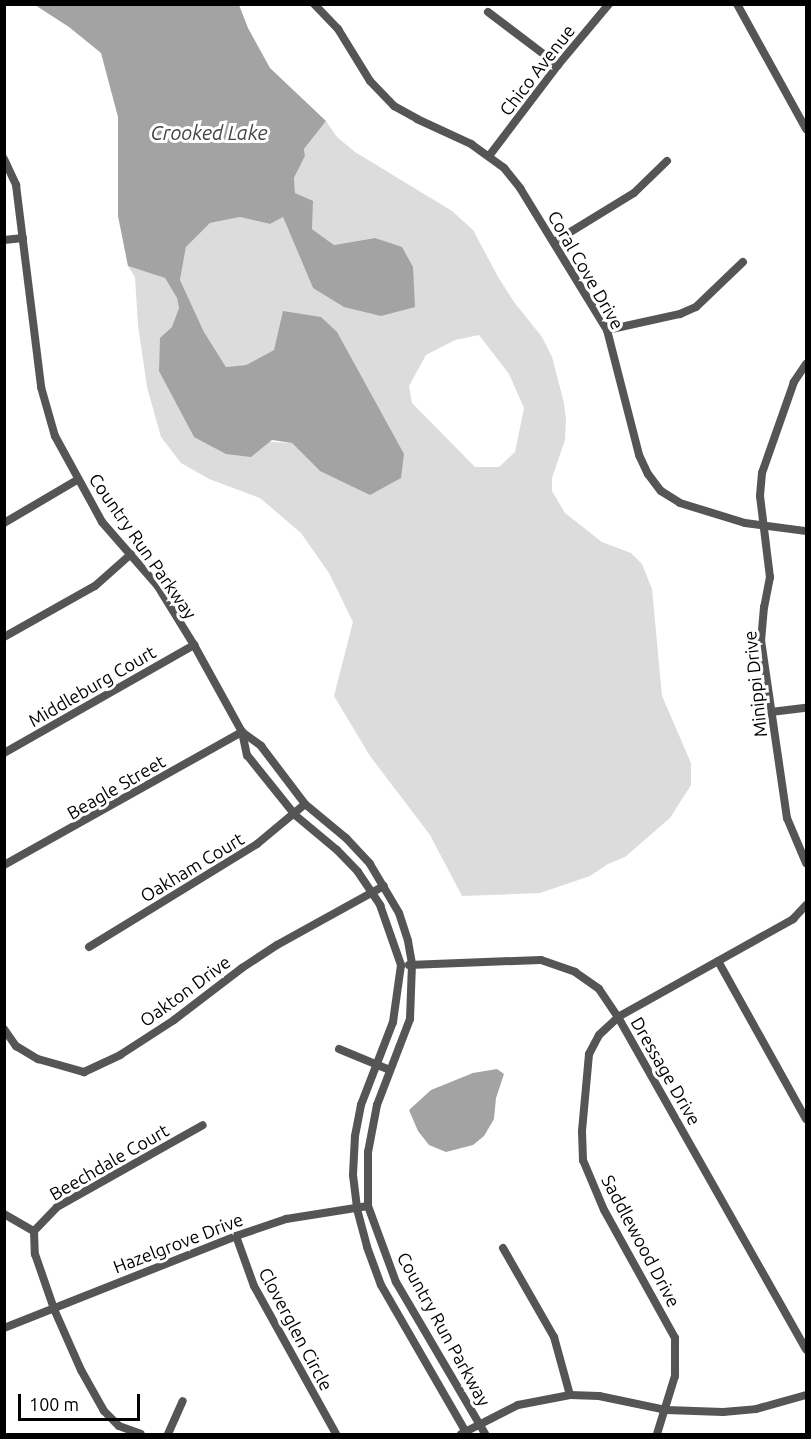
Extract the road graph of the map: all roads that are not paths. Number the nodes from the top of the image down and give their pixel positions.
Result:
1 (314, 4) edge
2 (609, 4) edge
3 (737, 4) edge
4 (488, 12) dead end
5 (558, 65) junction
6 (807, 129) edge
7 (489, 156) junction
8 (4, 159) edge
9 (667, 160) dead end
10 (23, 238) junction
11 (4, 240) edge
12 (554, 242) junction
13 (743, 262) dead end
14 (607, 330) junction
15 (807, 364) edge
16 (77, 480) junction
17 (4, 523) edge
18 (763, 526) junction
19 (807, 531) edge
20 (131, 554) junction
21 (4, 637) edge
22 (194, 645) junction
23 (807, 708) edge
24 (771, 712) junction
25 (242, 732) junction
26 (4, 753) edge
27 (305, 804) junction
28 (295, 815) junction
29 (803, 848) edge
30 (807, 863) edge
31 (4, 866) edge
32 (384, 886) junction
33 (370, 894) junction
34 (807, 905) edge
35 (88, 947) dead end
36 (718, 962) junction
37 (412, 964) junction
38 (401, 965) junction
39 (618, 1017) junction
40 (4, 1029) edge
41 (339, 1049) dead end
42 (377, 1065) junction
43 (390, 1070) junction
44 (807, 1119) edge
45 (203, 1125) dead end
46 (368, 1206) junction
47 (357, 1209) junction
48 (4, 1214) edge
49 (34, 1231) junction
50 (236, 1236) junction
51 (503, 1248) dead end
52 (54, 1309) junction
53 (4, 1328) edge
54 (807, 1349) edge
55 (570, 1395) junction
56 (807, 1395) edge
57 (183, 1401) dead end
58 (666, 1410) junction
59 (479, 1425) junction
60 (141, 1434) edge
61 (168, 1434) edge
62 (336, 1434) edge
63 (465, 1434) edge
64 (485, 1434) edge
65 (657, 1434) edge

1 - 7 street, Coral Cove Drive
2 - 5 street, Chico Avenue
3 - 6 street
4 - 5 street
5 - 7 street, Chico Avenue
7 - 12 street, Coral Cove Drive
8 - 10 street, Country Run Parkway
9 - 12 street
10 - 11 street
10 - 16 street, Country Run Parkway
12 - 14 street, Coral Cove Drive
13 - 14 street
14 - 18 street, Coral Cove Drive
15 - 18 street, Minippi Drive
16 - 17 street
16 - 20 street, Country Run Parkway
18 - 19 street, Coral Cove Drive
18 - 24 street, Minippi Drive
20 - 21 street
20 - 22 street, Country Run Parkway
22 - 25 street, Country Run Parkway
22 - 26 street, Middleburg Court
23 - 24 street
24 - 29 street, Minippi Drive
25 - 27 street, Country Run Parkway
25 - 28 street, Country Run Parkway
25 - 31 street, Beagle Street
27 - 28 street, Oakham Court
27 - 32 street, Country Run Parkway
28 - 33 street, Country Run Parkway
28 - 35 street, Oakham Court
29 - 30 street, Minippi Drive
32 - 33 street, Oakton Drive
32 - 37 street, Country Run Parkway
33 - 38 street, Country Run Parkway
33 - 40 street, Oakton Drive
34 - 36 street, Saddlewood Drive
36 - 39 street, Saddlewood Drive
36 - 44 street
37 - 38 street, Dressage Drive
37 - 39 street, Dressage Drive
37 - 43 street, Country Run Parkway
38 - 42 street, Country Run Parkway
39 - 54 street, Dressage Drive
39 - 58 street, Saddlewood Drive
41 - 42 street
42 - 43 street
42 - 47 street, Country Run Parkway
43 - 46 street, Country Run Parkway
45 - 49 street, Beechdale Court
46 - 47 street, Hazelgrove Drive
46 - 59 street, Country Run Parkway
47 - 50 street, Hazelgrove Drive
47 - 63 street, Country Run Parkway
48 - 49 street
49 - 52 street
50 - 52 street, Hazelgrove Drive
50 - 62 street, Cloverglen Circle
51 - 55 street
52 - 53 street, Hazelgrove Drive
52 - 60 street
55 - 58 street
55 - 59 street
56 - 58 street
57 - 61 street
58 - 65 street, Saddlewood Drive
59 - 63 street
59 - 64 street, Country Run Parkway

